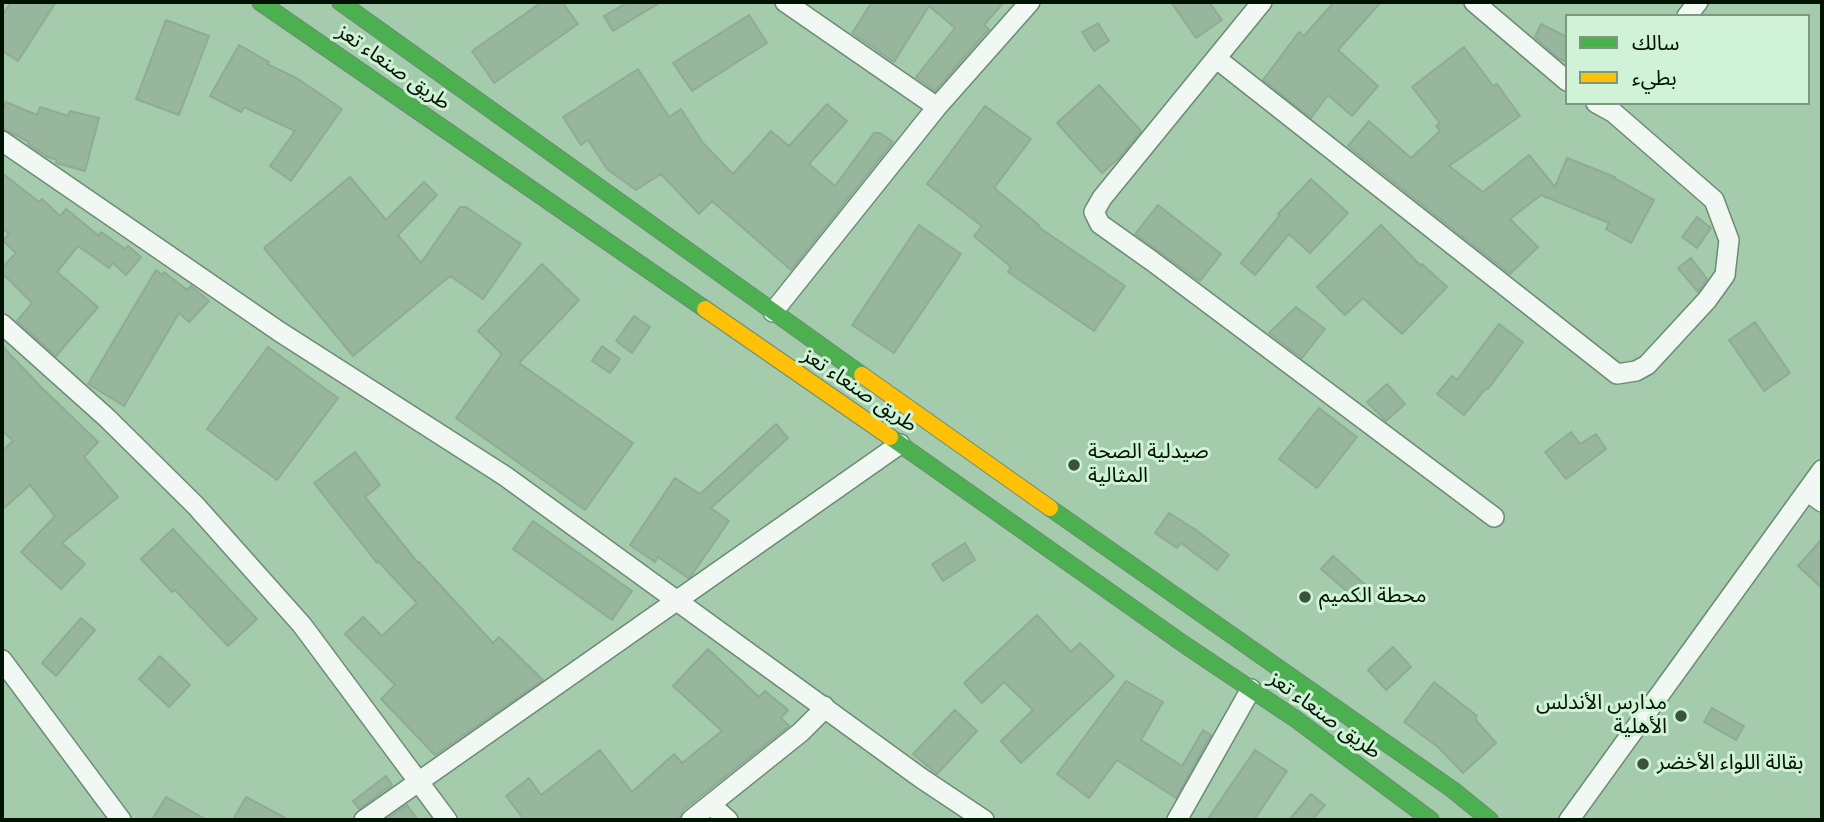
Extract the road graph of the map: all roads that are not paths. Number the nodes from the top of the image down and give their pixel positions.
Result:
1 (260, 2) edge
2 (340, 2) edge
3 (785, 2) edge
4 (1030, 2) edge
5 (1262, 2) edge
6 (1474, 2) edge
7 (1217, 59) junction
8 (1565, 79) edge
9 (937, 107) junction
10 (1617, 108) edge
11 (2, 141) edge
12 (773, 312) junction
13 (2, 324) edge
14 (900, 444) junction
15 (1822, 470) edge
16 (1815, 497) edge
17 (1493, 517) dead end
18 (676, 600) junction
19 (1196, 631) junction
20 (2, 660) edge
21 (1251, 689) junction
22 (824, 707) junction
23 (418, 783) junction
24 (1453, 790) junction
25 (711, 805) junction
26 (121, 820) edge
27 (364, 820) edge
28 (447, 820) edge
29 (691, 820) edge
30 (728, 820) edge
31 (984, 820) edge
32 (1177, 820) edge
33 (1431, 820) edge
34 (1490, 820) edge
35 (1511, 820) edge
36 (1569, 820) edge

1 - 14 highway, طريق صنعاء تعز
2 - 12 highway, طريق صنعاء تعز
3 - 9 street
4 - 9 street
5 - 7 street
6 - 8 street
7 - 10 street
7 - 17 street
9 - 12 street
11 - 18 street
12 - 19 highway, طريق صنعاء تعز
13 - 23 street
14 - 18 street
14 - 19 highway, طريق صنعاء تعز
15 - 16 street
16 - 36 street
18 - 22 street
18 - 23 street
19 - 21 highway, طريق صنعاء تعز
19 - 24 highway, طريق صنعاء تعز
20 - 26 street
21 - 32 street
21 - 33 highway, طريق صنعاء تعز
22 - 25 street
22 - 31 street
23 - 27 street
23 - 28 street
24 - 34 highway, طريق صنعاء تعز
24 - 35 highway, طريق صنعاء تعز
25 - 29 street
25 - 30 street

